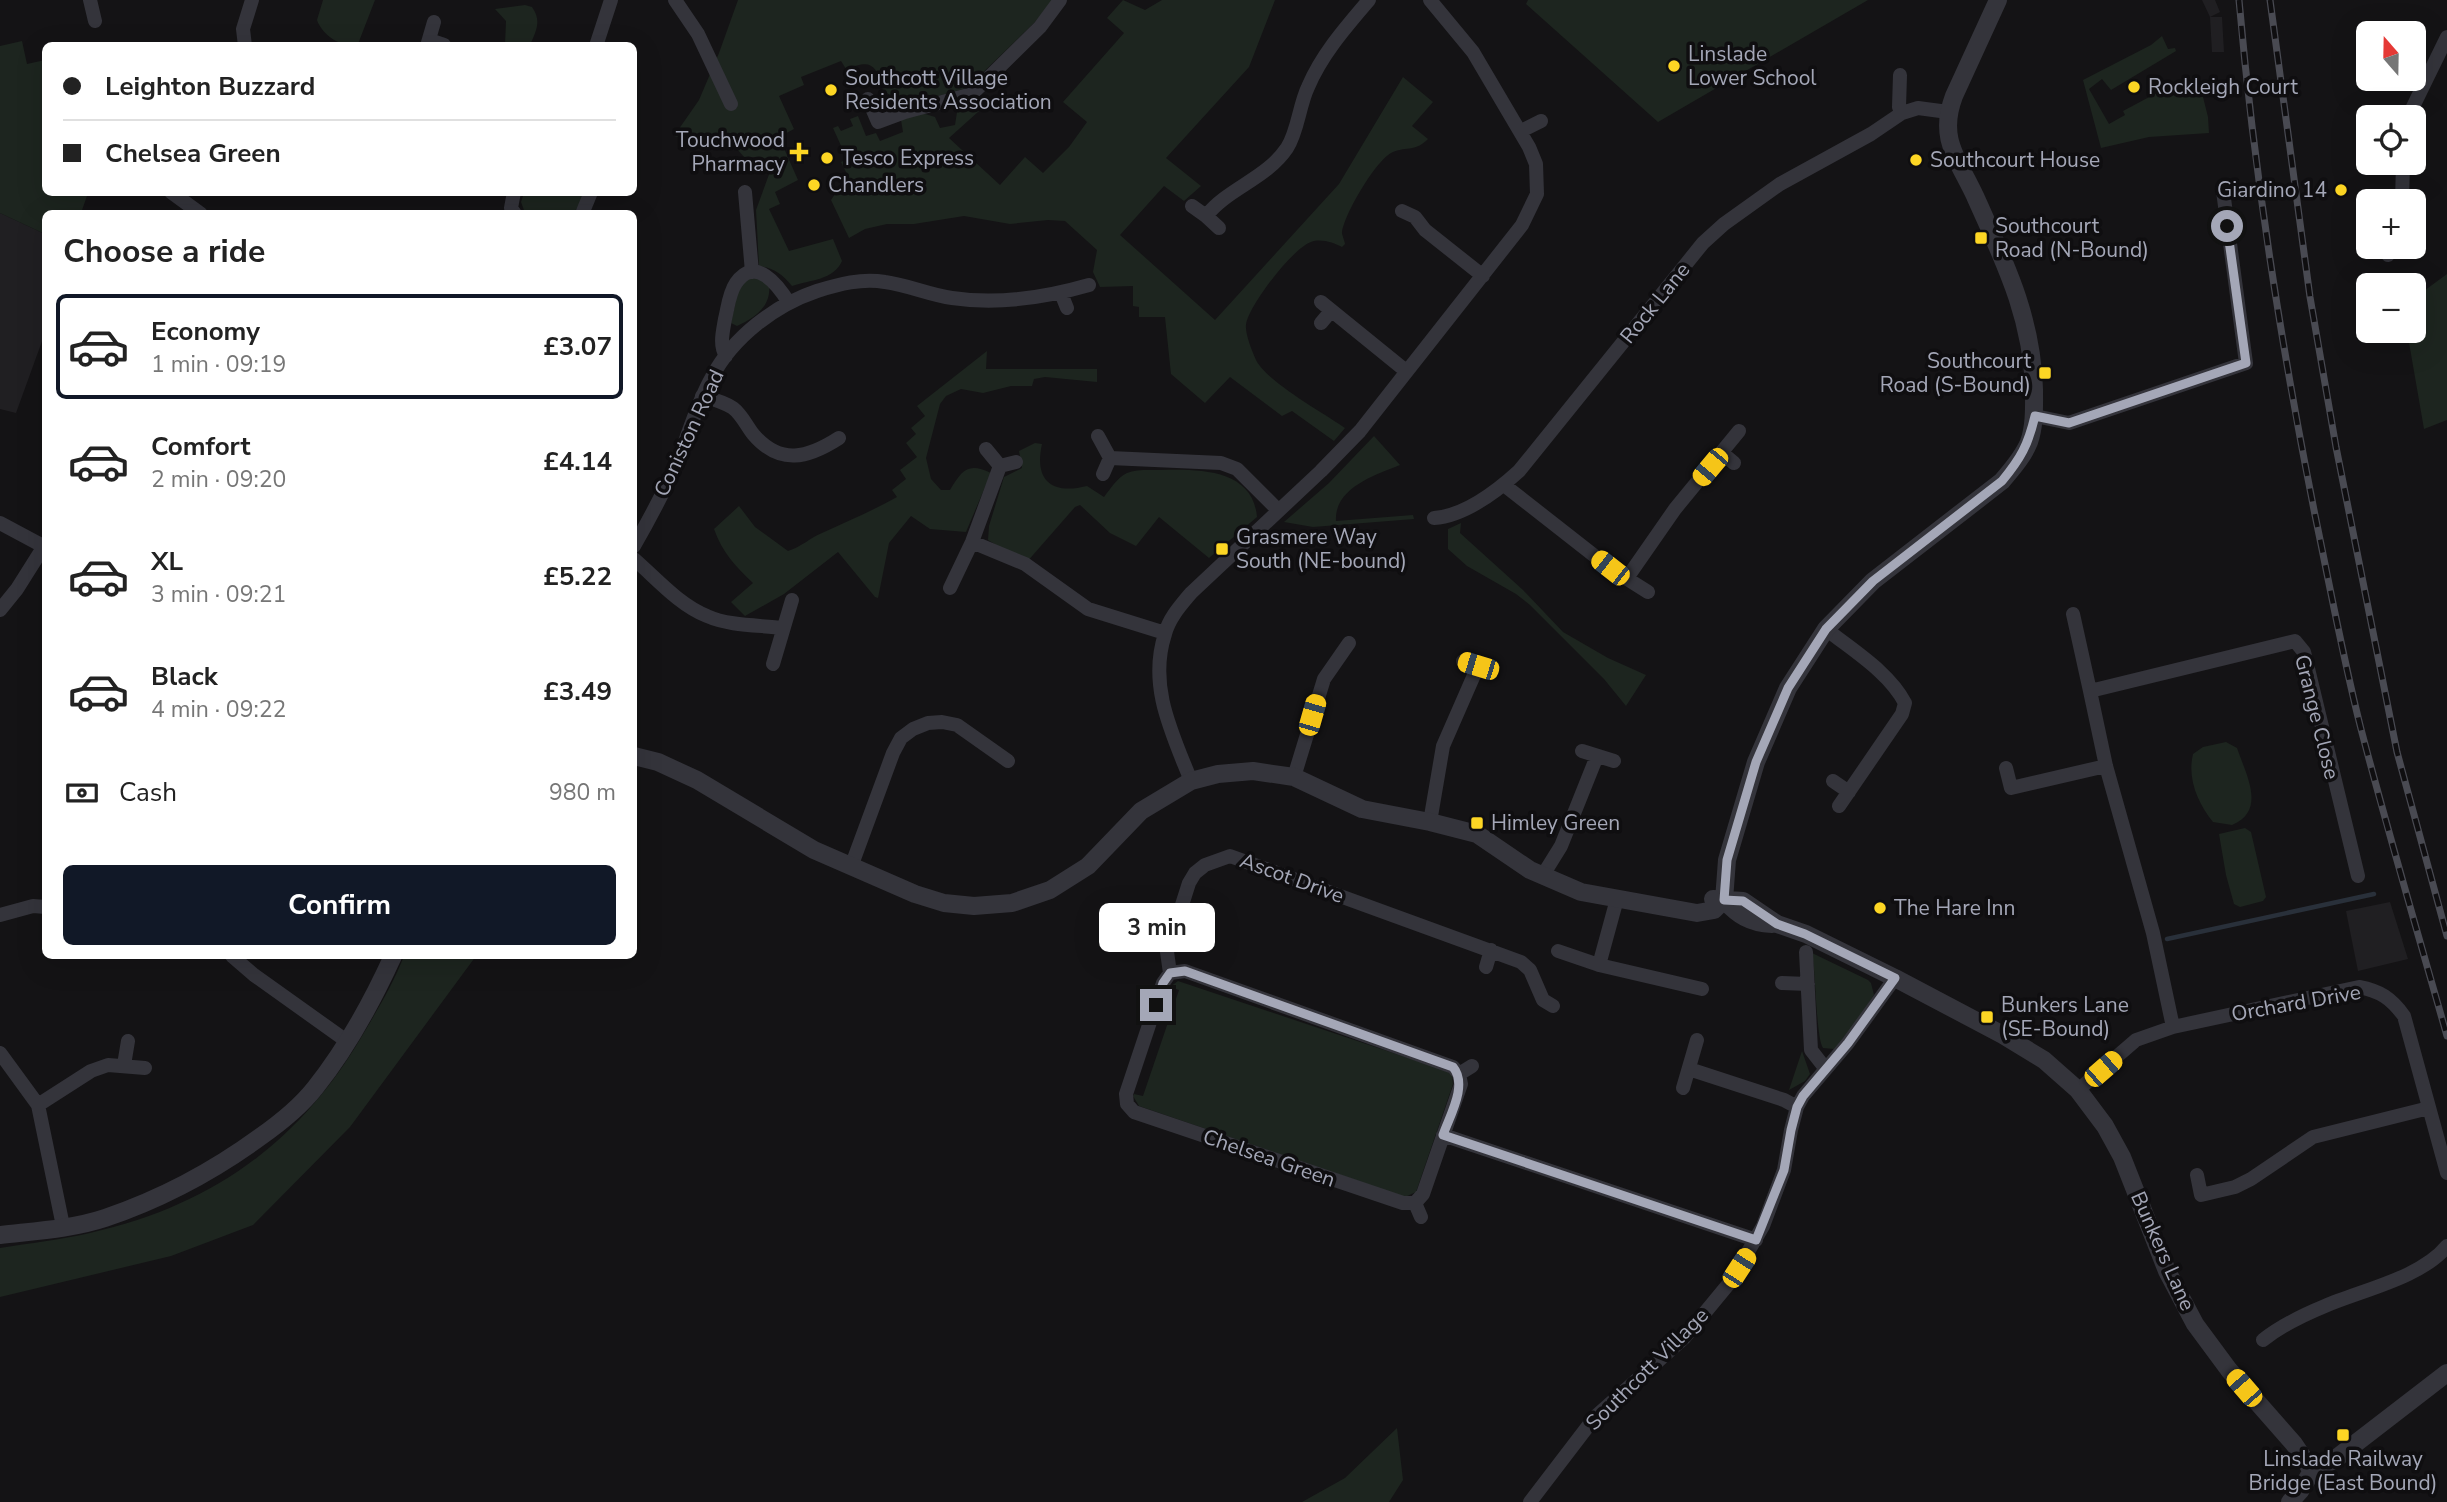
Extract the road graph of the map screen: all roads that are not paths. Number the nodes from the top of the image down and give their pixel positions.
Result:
1 (90, 0) edge
2 (252, 0) edge
3 (611, 0) edge
4 (675, 0) edge
5 (1060, 0) edge
6 (1369, 0) edge
7 (1430, 0) edge
8 (1997, 0) edge
9 (95, 22) dead end
10 (434, 22) dead end
11 (2447, 37) edge
12 (245, 42) edge
13 (428, 42) edge
14 (597, 42) edge
15 (1900, 75) dead end
16 (868, 99) dead end
17 (731, 104) dead end
18 (2414, 105) edge
19 (1948, 112) junction
20 (1902, 113) junction
21 (1541, 121) dead end
22 (1521, 131) junction
23 (2223, 191) dead end
24 (745, 192) dead end
25 (176, 196) edge
26 (1192, 206) dead end
27 (196, 210) edge
28 (1402, 211) dead end
29 (1206, 216) junction
30 (1219, 228) dead end
31 (752, 272) junction
32 (1483, 276) junction
33 (1089, 285) dead end
34 (1061, 293) junction
35 (789, 303) junction
36 (1066, 308) dead end
37 (1321, 323) dead end
38 (726, 356) junction
39 (1406, 371) junction
40 (702, 396) junction
41 (2035, 416) junction
42 (1739, 431) dead end
43 (1098, 436) dead end
44 (839, 438) dead end
45 (986, 449) dead end
46 (1722, 453) junction
47 (1110, 458) junction
48 (1016, 462) dead end
49 (1734, 463) dead end
50 (1000, 466) junction
51 (1103, 474) dead end
52 (1504, 485) junction
53 (1278, 510) junction
54 (1434, 518) dead end
55 (0, 523) edge
56 (637, 540) edge
57 (972, 542) junction
58 (42, 544) edge
59 (42, 548) edge
60 (637, 562) edge
61 (1627, 578) junction
62 (950, 588) dead end
63 (1648, 592) dead end
64 (792, 600) dead end
65 (0, 610) edge
66 (2073, 614) dead end
67 (783, 628) junction
68 (1826, 629) junction
69 (1165, 633) junction
70 (1342, 647) dead end
71 (1463, 661) dead end
72 (773, 664) dead end
73 (2090, 691) junction
74 (1582, 751) dead end
75 (1597, 756) junction
76 (637, 757) edge
77 (1008, 761) dead end
78 (1614, 761) dead end
79 (2106, 766) junction
80 (2006, 768) dead end
81 (1294, 777) junction
82 (1191, 780) junction
83 (1833, 781) dead end
84 (1849, 792) junction
85 (1839, 806) dead end
86 (1430, 822) junction
87 (851, 867) junction
88 (1543, 876) junction
89 (2358, 876) dead end
90 (1617, 899) junction
91 (1724, 900) junction
92 (42, 907) edge
93 (0, 915) edge
94 (1492, 950) junction
95 (1558, 951) dead end
96 (1806, 952) dead end
97 (235, 959) edge
98 (392, 959) edge
99 (1599, 965) junction
100 (1486, 967) dead end
101 (1170, 973) junction
102 (1895, 978) junction
103 (1782, 983) dead end
104 (1808, 984) junction
105 (1702, 989) dead end
106 (1553, 1006) dead end
107 (2173, 1027) junction
108 (1697, 1040) dead end
109 (128, 1041) dead end
110 (348, 1042) junction
111 (0, 1054) edge
112 (124, 1065) junction
113 (1472, 1066) dead end
114 (145, 1068) dead end
115 (1825, 1068) junction
116 (1689, 1069) junction
117 (1459, 1074) junction
118 (1683, 1088) dead end
119 (2078, 1090) junction
120 (38, 1105) junction
121 (1797, 1107) junction
122 (2429, 1108) junction
123 (1443, 1135) junction
124 (2447, 1173) edge
125 (2197, 1175) dead end
126 (63, 1226) junction
127 (0, 1235) edge
128 (1756, 1240) junction
129 (2447, 1246) edge
130 (2263, 1340) dead end
131 (2447, 1373) edge
132 (2312, 1471) junction
133 (1531, 1502) edge
134 (2290, 1502) edge

1 - 9 street
2 - 12 street
3 - 14 street
4 - 17 street
5 - 16 street
6 - 29 street
7 - 22 street
8 - 19 street
10 - 13 street
11 - 18 street
15 - 20 street
19 - 20 street, Rock Lane
19 - 41 street
20 - 52 street, Rock Lane
21 - 22 street
22 - 32 street
23 - 41 street
24 - 31 street
25 - 27 street
26 - 29 street
28 - 32 street
29 - 30 street
31 - 35 street
31 - 38 street, Coniston Road
32 - 39 street
33 - 34 street, Coniston Road
34 - 35 street, Coniston Road
34 - 36 street
35 - 38 street, Coniston Road
37 - 39 street
38 - 40 street, Coniston Road
39 - 53 street
40 - 44 street
40 - 56 street, Coniston Road
41 - 68 street
42 - 46 street
43 - 47 street
45 - 50 street
46 - 49 street
46 - 61 street
47 - 51 street
47 - 53 street
48 - 50 street
50 - 57 street
52 - 54 street, Rock Lane
52 - 61 street
53 - 69 street
55 - 58 street
57 - 62 street
57 - 69 street
59 - 65 street
60 - 67 street
61 - 63 street
64 - 67 street
66 - 73 street
67 - 72 street
68 - 84 street
68 - 91 street
69 - 82 street
70 - 81 street
71 - 86 street
73 - 79 street
73 - 89 street, Grange Close
74 - 75 street
75 - 78 street
75 - 88 street
76 - 87 street
77 - 87 street
79 - 80 street
79 - 107 street
81 - 82 street
81 - 86 street
82 - 87 street
83 - 84 street
84 - 85 street
86 - 88 street
88 - 90 street
90 - 91 street
90 - 99 street
91 - 102 street
92 - 93 street
94 - 100 street
94 - 101 street, Ascot Drive
94 - 106 street, Ascot Drive
95 - 99 street
96 - 104 street
97 - 110 street
98 - 110 street
99 - 105 street
101 - 117 street
101 - 123 street, Chelsea Green
102 - 115 street, Southcott Village
102 - 119 street
103 - 104 street
104 - 115 street
107 - 119 street, Orchard Drive
107 - 122 street, Orchard Drive
108 - 116 street
109 - 112 street
110 - 126 street
111 - 120 street
112 - 114 street
112 - 120 street
113 - 117 street
115 - 121 street, Southcott Village
116 - 118 street
116 - 121 street
117 - 123 street, Chelsea Green
119 - 132 street, Bunkers Lane
120 - 126 street
121 - 128 street, Southcott Village
122 - 124 street, Orchard Drive
122 - 125 street
123 - 128 street
126 - 127 street
128 - 133 street, Southcott Village
129 - 130 street
131 - 132 street
132 - 134 street

